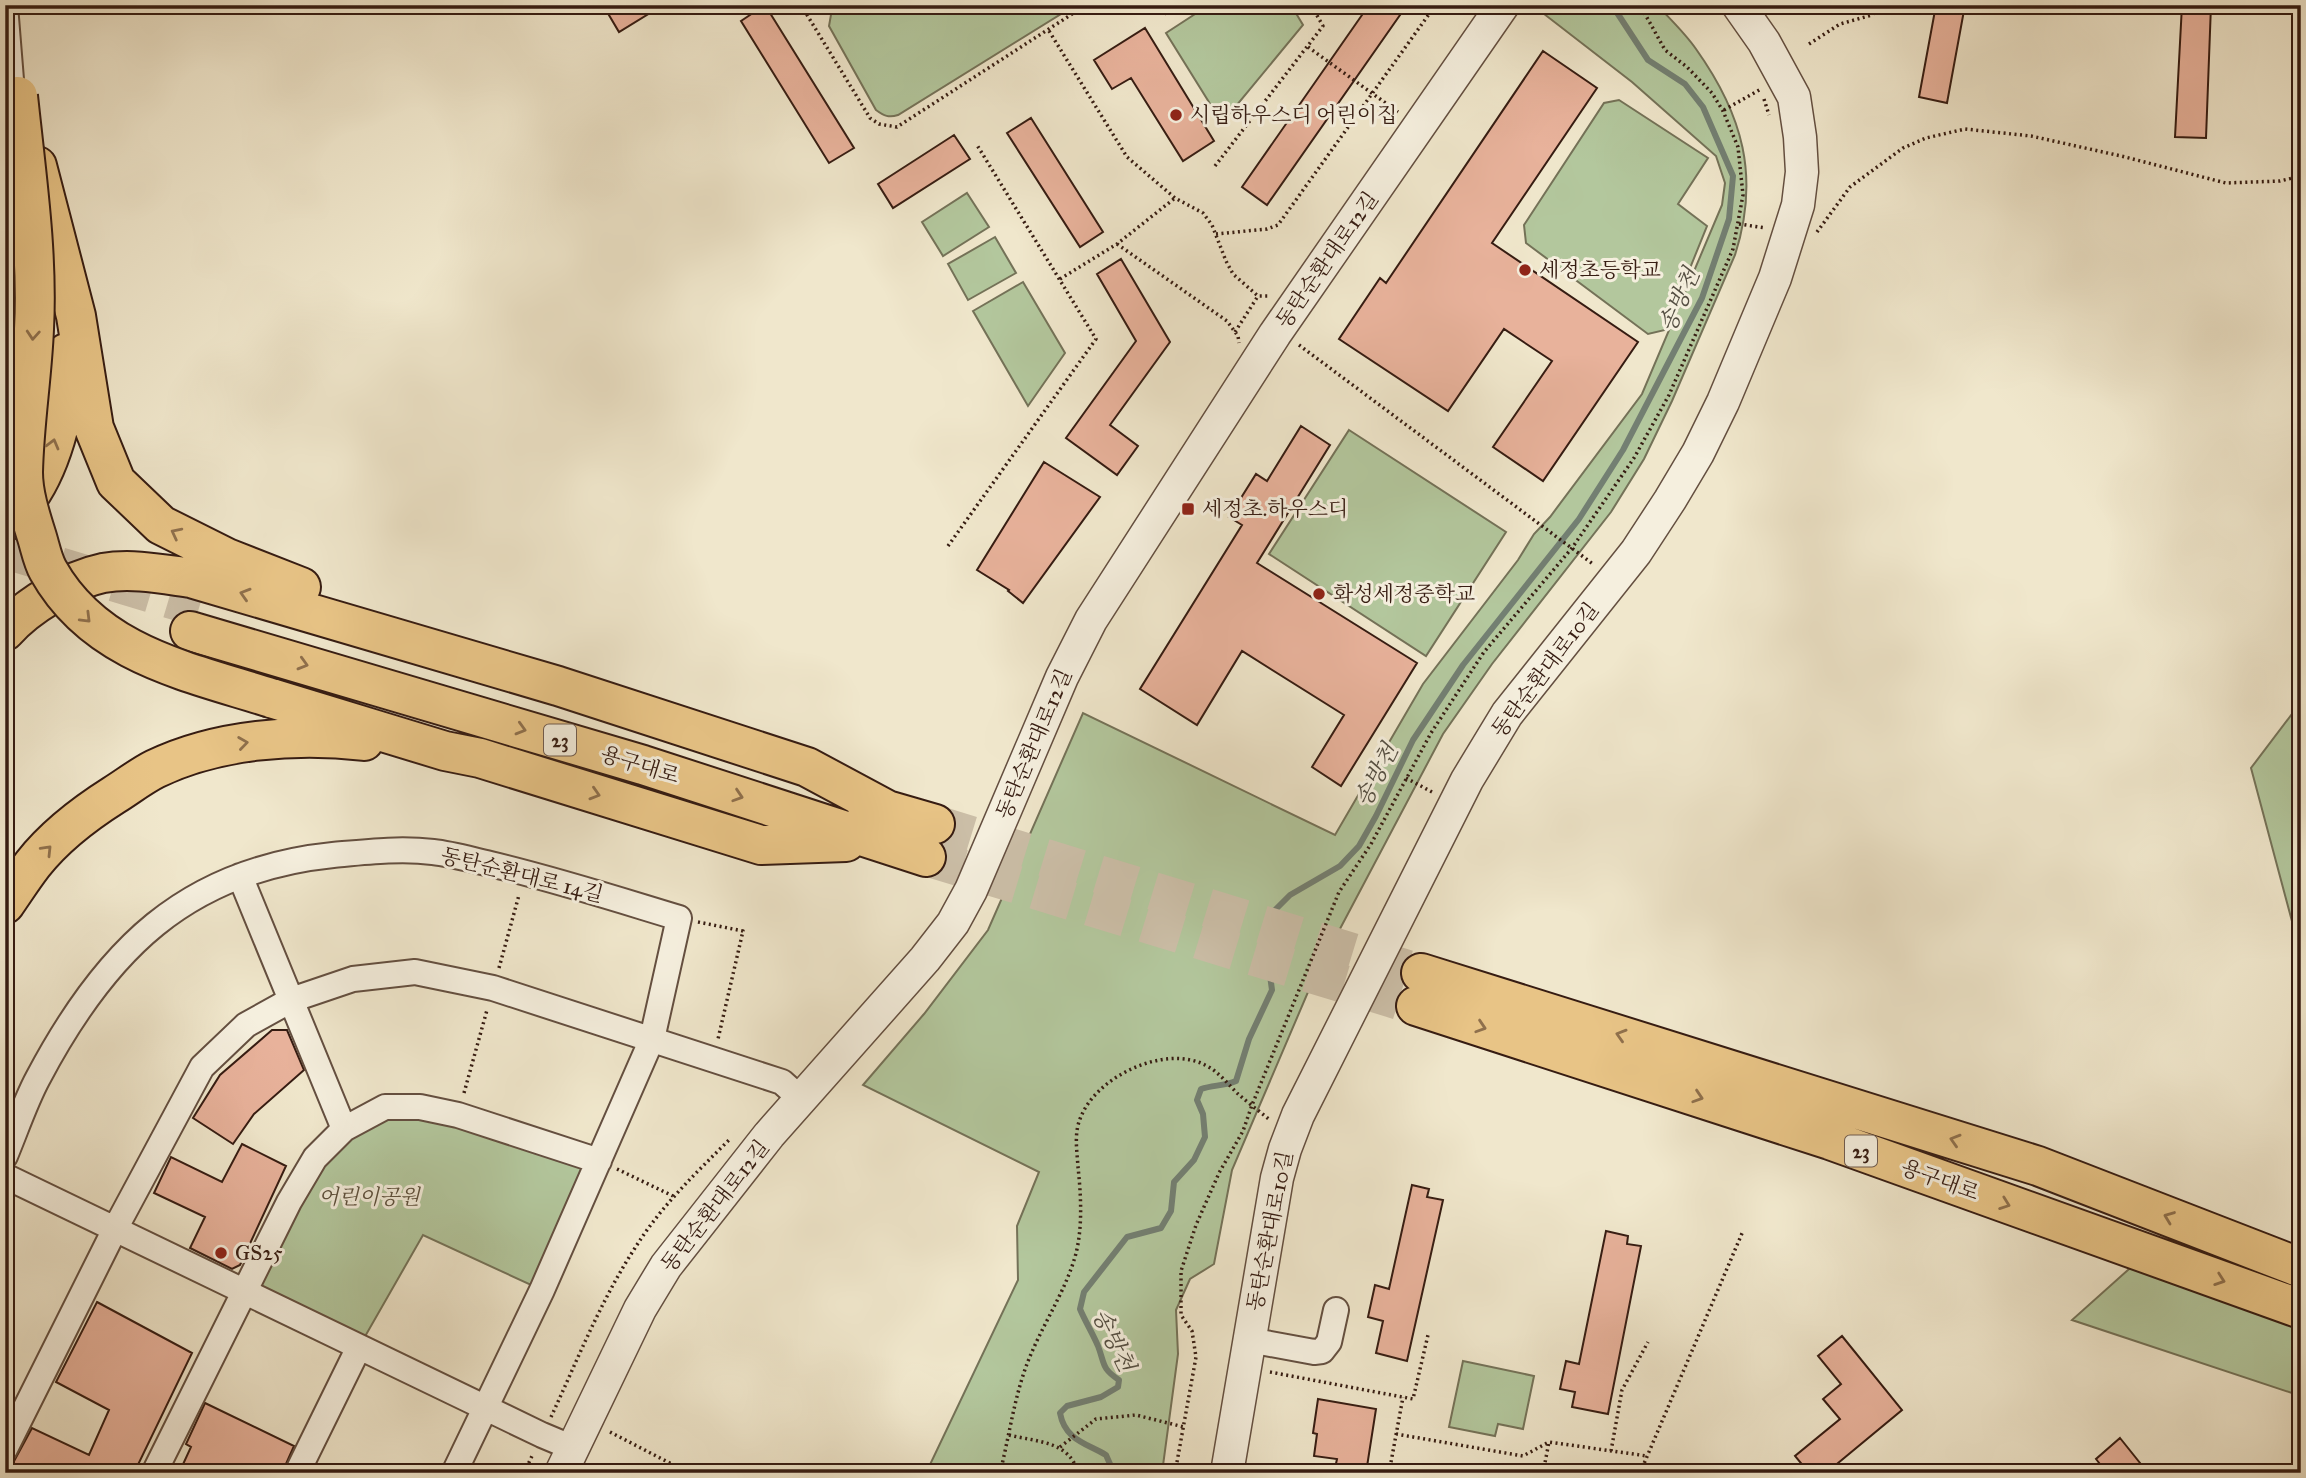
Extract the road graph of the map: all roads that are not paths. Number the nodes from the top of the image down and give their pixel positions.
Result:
1 (11, 5) edge
2 (1503, 5) edge
3 (1729, 12) edge
4 (18, 96) junction
5 (5, 285) edge
6 (5, 522) edge
7 (195, 619) tunnel mouth
8 (5, 631) edge
9 (558, 687) junction
10 (446, 751) junction
11 (881, 826) junction
12 (930, 841) tunnel mouth
13 (240, 876) junction
14 (5, 904) edge
15 (291, 1000) junction
16 (652, 1039) junction
17 (802, 1100) junction
18 (344, 1129) junction
19 (5, 1156) edge
20 (599, 1161) junction
21 (5, 1176) edge
22 (115, 1229) junction
23 (2301, 1268) edge
24 (245, 1292) junction
25 (2301, 1309) edge
26 (1336, 1310) dead end
27 (1250, 1340) junction
28 (359, 1347) junction
29 (485, 1408) junction
30 (5, 1449) edge
31 (567, 1460) edge
32 (154, 1473) edge
33 (297, 1473) edge
34 (454, 1473) edge
35 (1227, 1473) edge

1 - 4 lane
2 - 17 street, 동탄순환대로12길
3 - 27 street, 동탄순환대로10길
4 - 5 highway
6 -> 4 highway
9 -> 4 highway
4 -> 10 highway, bridge
7 - 11 highway, 용구대로 / 23
9 -> 8 highway
9 - 11 highway
10 -> 11 highway
14 -> 10 highway
11 - 12 highway, 용구대로 / 23
13 - 15 street
13 - 16 street, 동탄순환대로 14길
13 - 19 street, 동탄순환대로 14길
15 - 16 street
15 - 18 street
15 - 22 street
16 - 17 street
16 - 20 street
17 - 31 street, 동탄순환대로12길
18 - 20 street
18 - 24 street
20 - 29 street
21 - 22 street
22 - 24 street
22 - 30 street
23 -> 25 highway, 용구대로 / 23
24 - 28 street
24 - 32 street
26 - 27 street
27 - 35 street, 동탄순환대로10길
28 - 29 street
28 - 33 street
29 - 31 street
29 - 34 street

